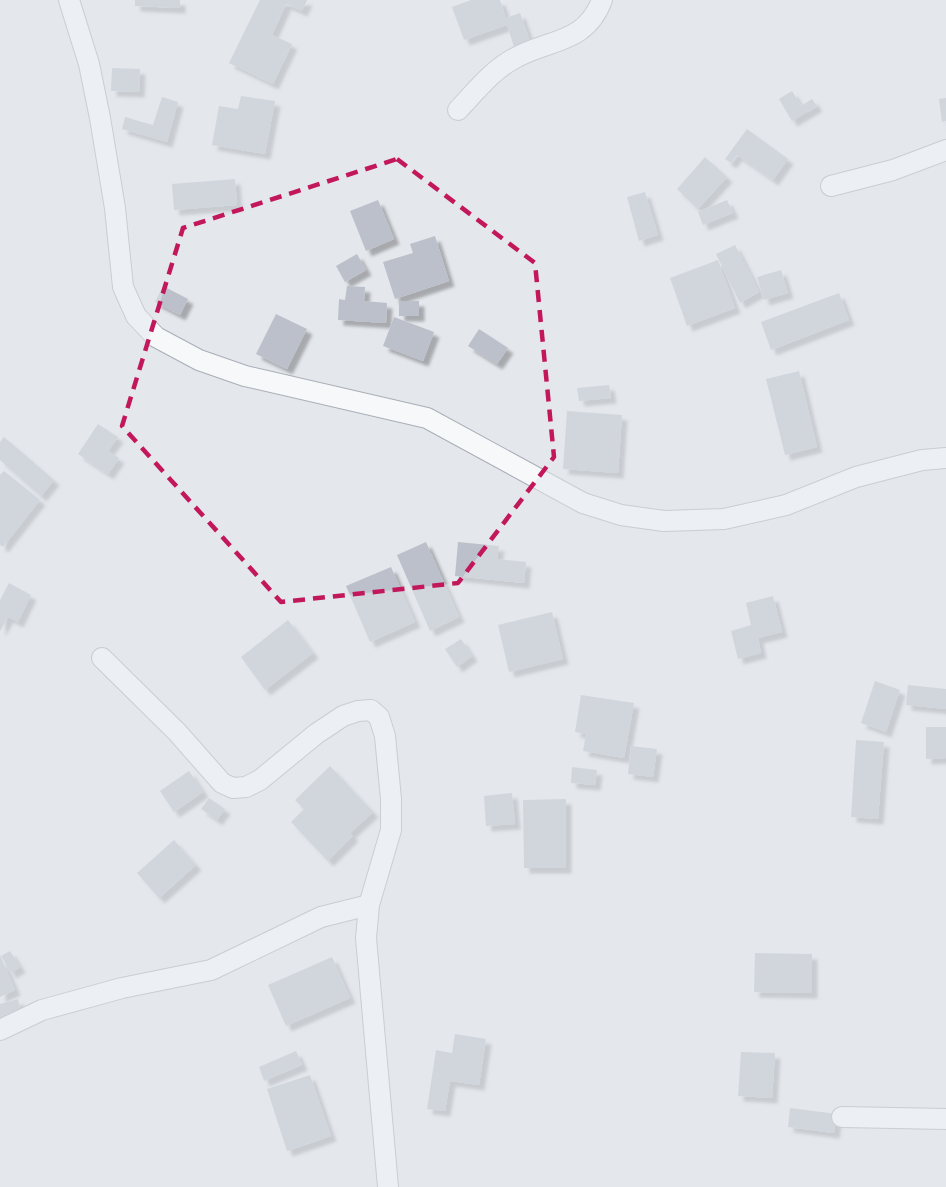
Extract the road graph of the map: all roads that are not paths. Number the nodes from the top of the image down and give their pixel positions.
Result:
1 (69, 0) edge
2 (602, 0) edge
3 (458, 110) dead end
4 (946, 150) edge
5 (831, 186) dead end
6 (946, 458) edge
7 (102, 658) dead end
8 (369, 905) junction
9 (0, 1030) edge
10 (842, 1117) dead end
11 (946, 1119) edge
12 (388, 1187) edge

1 - 6 street
2 - 3 street
4 - 5 street
7 - 8 street
8 - 9 street
8 - 12 street
10 - 11 street

